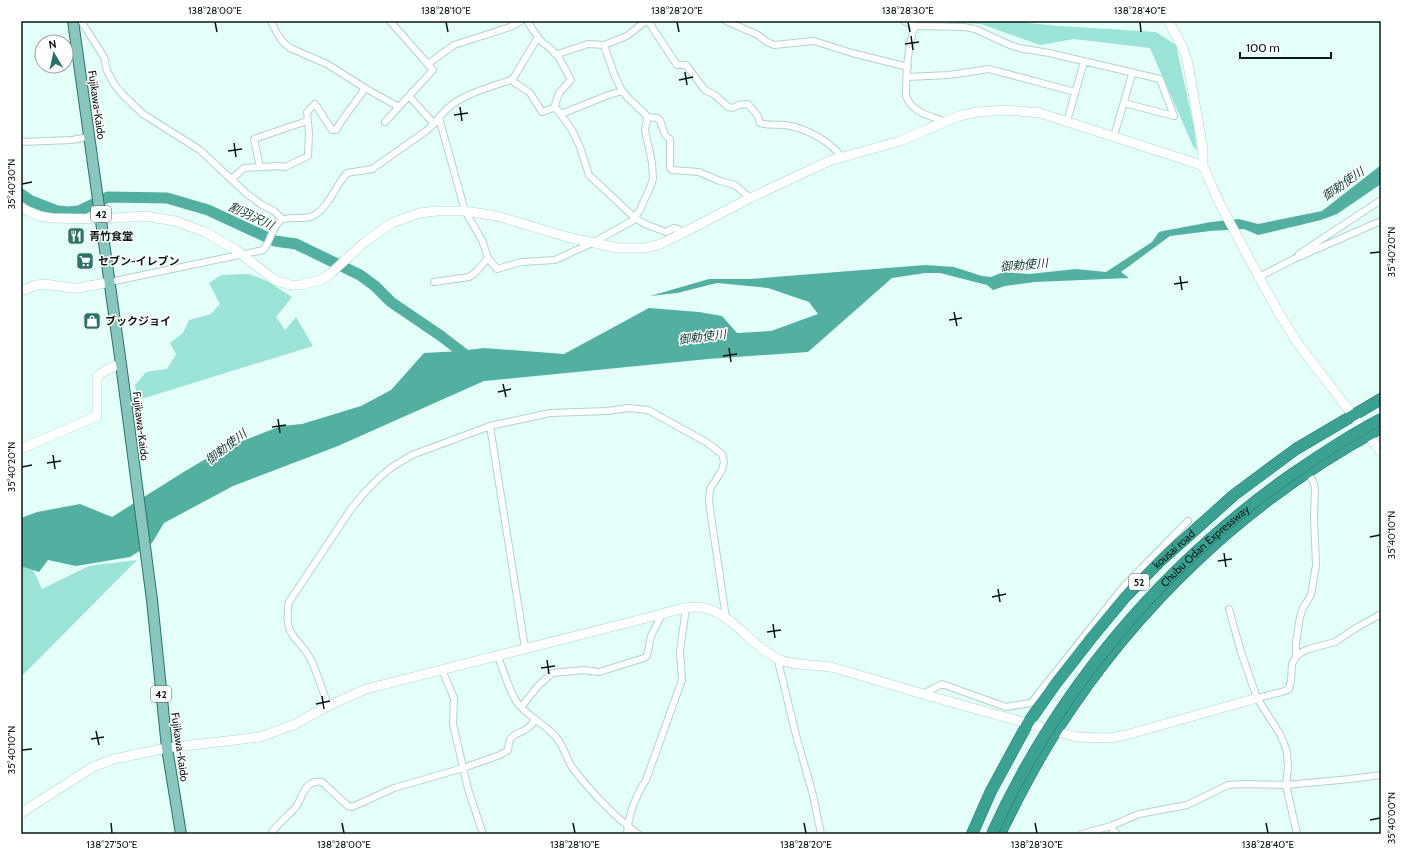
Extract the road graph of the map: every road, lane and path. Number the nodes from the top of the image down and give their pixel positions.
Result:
1 (73, 21) edge
2 (81, 21) edge
3 (271, 21) edge
4 (521, 21) edge
5 (527, 21) edge
6 (647, 21) edge
7 (726, 21) edge
8 (904, 21) edge
9 (1169, 21) edge
10 (393, 22) edge
11 (915, 26) junction
12 (538, 37) junction
13 (604, 45) junction
14 (557, 54) junction
15 (1084, 62) junction
16 (428, 64) junction
17 (908, 67) junction
18 (1132, 74) junction
19 (907, 77) junction
20 (511, 80) junction
21 (365, 88) junction
22 (622, 91) junction
23 (1075, 92) junction
24 (409, 96) junction
25 (1124, 103) junction
26 (399, 107) junction
27 (554, 108) junction
28 (561, 114) junction
29 (647, 117) junction
30 (439, 118) junction
31 (307, 121) junction
32 (1067, 121) junction
33 (385, 122) dead end
34 (947, 122) junction
35 (434, 124) junction
36 (1114, 136) junction
37 (89, 137) junction
38 (21, 142) edge
39 (842, 157) junction
40 (1203, 166) junction
41 (260, 167) junction
42 (232, 180) junction
43 (750, 198) junction
44 (1381, 200) edge
45 (21, 208) edge
46 (465, 211) junction
47 (635, 218) junction
48 (101, 219) junction
49 (282, 219) junction
50 (1381, 221) edge
51 (683, 233) junction
52 (594, 242) junction
53 (242, 255) junction
54 (488, 258) junction
55 (1294, 259) junction
56 (1257, 274) junction
57 (110, 282) junction
58 (434, 282) dead end
59 (21, 291) edge
60 (121, 364) junction
61 (1381, 399) edge
62 (1352, 415) junction
63 (1381, 419) edge
64 (490, 426) junction
65 (1381, 428) edge
66 (1368, 435) junction
67 (21, 449) edge
68 (1381, 452) edge
69 (1307, 472) junction
70 (1188, 521) dead end
71 (686, 608) junction
72 (1229, 609) dead end
73 (662, 614) junction
74 (1381, 614) edge
75 (726, 618) junction
76 (525, 648) junction
77 (498, 656) junction
78 (1296, 657) junction
79 (780, 660) junction
80 (442, 670) junction
81 (923, 694) junction
82 (1257, 698) junction
83 (328, 706) junction
84 (522, 706) junction
85 (535, 719) junction
86 (1028, 723) junction
87 (1056, 731) junction
88 (167, 748) junction
89 (463, 768) junction
90 (1381, 775) edge
91 (1286, 785) junction
92 (21, 813) edge
93 (627, 826) junction
94 (1110, 827) junction
95 (181, 834) edge
96 (271, 834) edge
97 (483, 834) edge
98 (627, 834) edge
99 (638, 834) edge
100 (821, 834) edge
101 (972, 834) edge
102 (992, 834) edge
103 (1000, 834) edge
104 (1082, 834) edge
105 (1117, 834) edge
106 (1297, 834) edge

1 - 37 main road, Fujikawa-Kaido / 42
2 - 42 street
3 - 21 street
4 - 16 street
5 - 12 street
6 - 13 street
6 - 39 street
7 - 17 street
8 - 11 street
9 - 40 street
10 - 16 street
11 - 15 street
11 - 17 street
12 - 14 street
12 - 20 street
13 - 14 street
13 - 22 street
14 - 27 street
15 - 18 street
15 - 23 street
16 - 24 street
17 - 19 street
18 - 25 street
18 - 25 street
19 - 23 street
19 - 34 street
20 - 27 street
20 - 30 street
21 - 26 street
21 - 31 street
22 - 28 street
22 - 29 street
23 - 32 street
24 - 26 street
24 - 35 street
25 - 36 street
26 - 33 street
27 - 28 street
28 - 47 street
29 - 43 street
29 - 47 street
30 - 35 street
30 - 46 street
31 - 41 street
31 - 41 street
32 - 34 street
32 - 36 street
34 - 39 street
35 - 49 street
36 - 40 street
37 - 38 street
37 - 48 main road, Fujikawa-Kaido / 42
39 - 43 street
40 - 56 street
41 - 42 street
42 - 49 street
43 - 51 street
44 - 55 street
45 - 48 street
46 - 52 street
46 - 53 street
46 - 54 street
47 - 51 street
47 - 52 street
48 - 53 street
48 - 57 main road, Fujikawa-Kaido / 42
49 - 53 street
50 - 55 street
51 - 52 street
52 - 54 street
53 - 57 street
54 - 58 street
55 - 56 street
56 - 62 street
57 - 59 street
57 - 60 main road, Fujikawa-Kaido / 42
60 - 67 street
60 - 88 main road, Fujikawa-Kaido / 42
61 - 62 highway, kousai road / 52
62 - 66 street
62 - 86 highway, kousai road / 52
63 - 102 highway, Chubu Odan Expressway, bridge
64 - 75 street
64 - 76 street
64 - 83 street
65 - 66 highway, 52
66 - 68 street
66 - 69 highway, 52
69 - 78 street
69 - 87 highway, 52
70 - 81 street
71 - 73 street
71 - 75 street
71 - 93 street
72 - 82 street
73 - 76 street
73 - 84 street
74 - 78 street
75 - 79 street
76 - 77 street
77 - 80 street
77 - 84 street
78 - 82 street
79 - 81 street
79 - 100 street
80 - 83 street
80 - 89 street
81 - 86 street
82 - 87 street
82 - 91 street
83 - 88 street
84 - 85 street
85 - 89 street
85 - 93 street
86 - 87 street
86 - 101 highway, kousai road / 52
87 - 103 highway, 52
88 - 92 street
88 - 95 main road, Fujikawa-Kaido / 42
89 - 96 street
89 - 97 street
90 - 91 street
91 - 94 street
91 - 106 street
93 - 98 street
93 - 99 street
94 - 104 street
94 - 105 street

